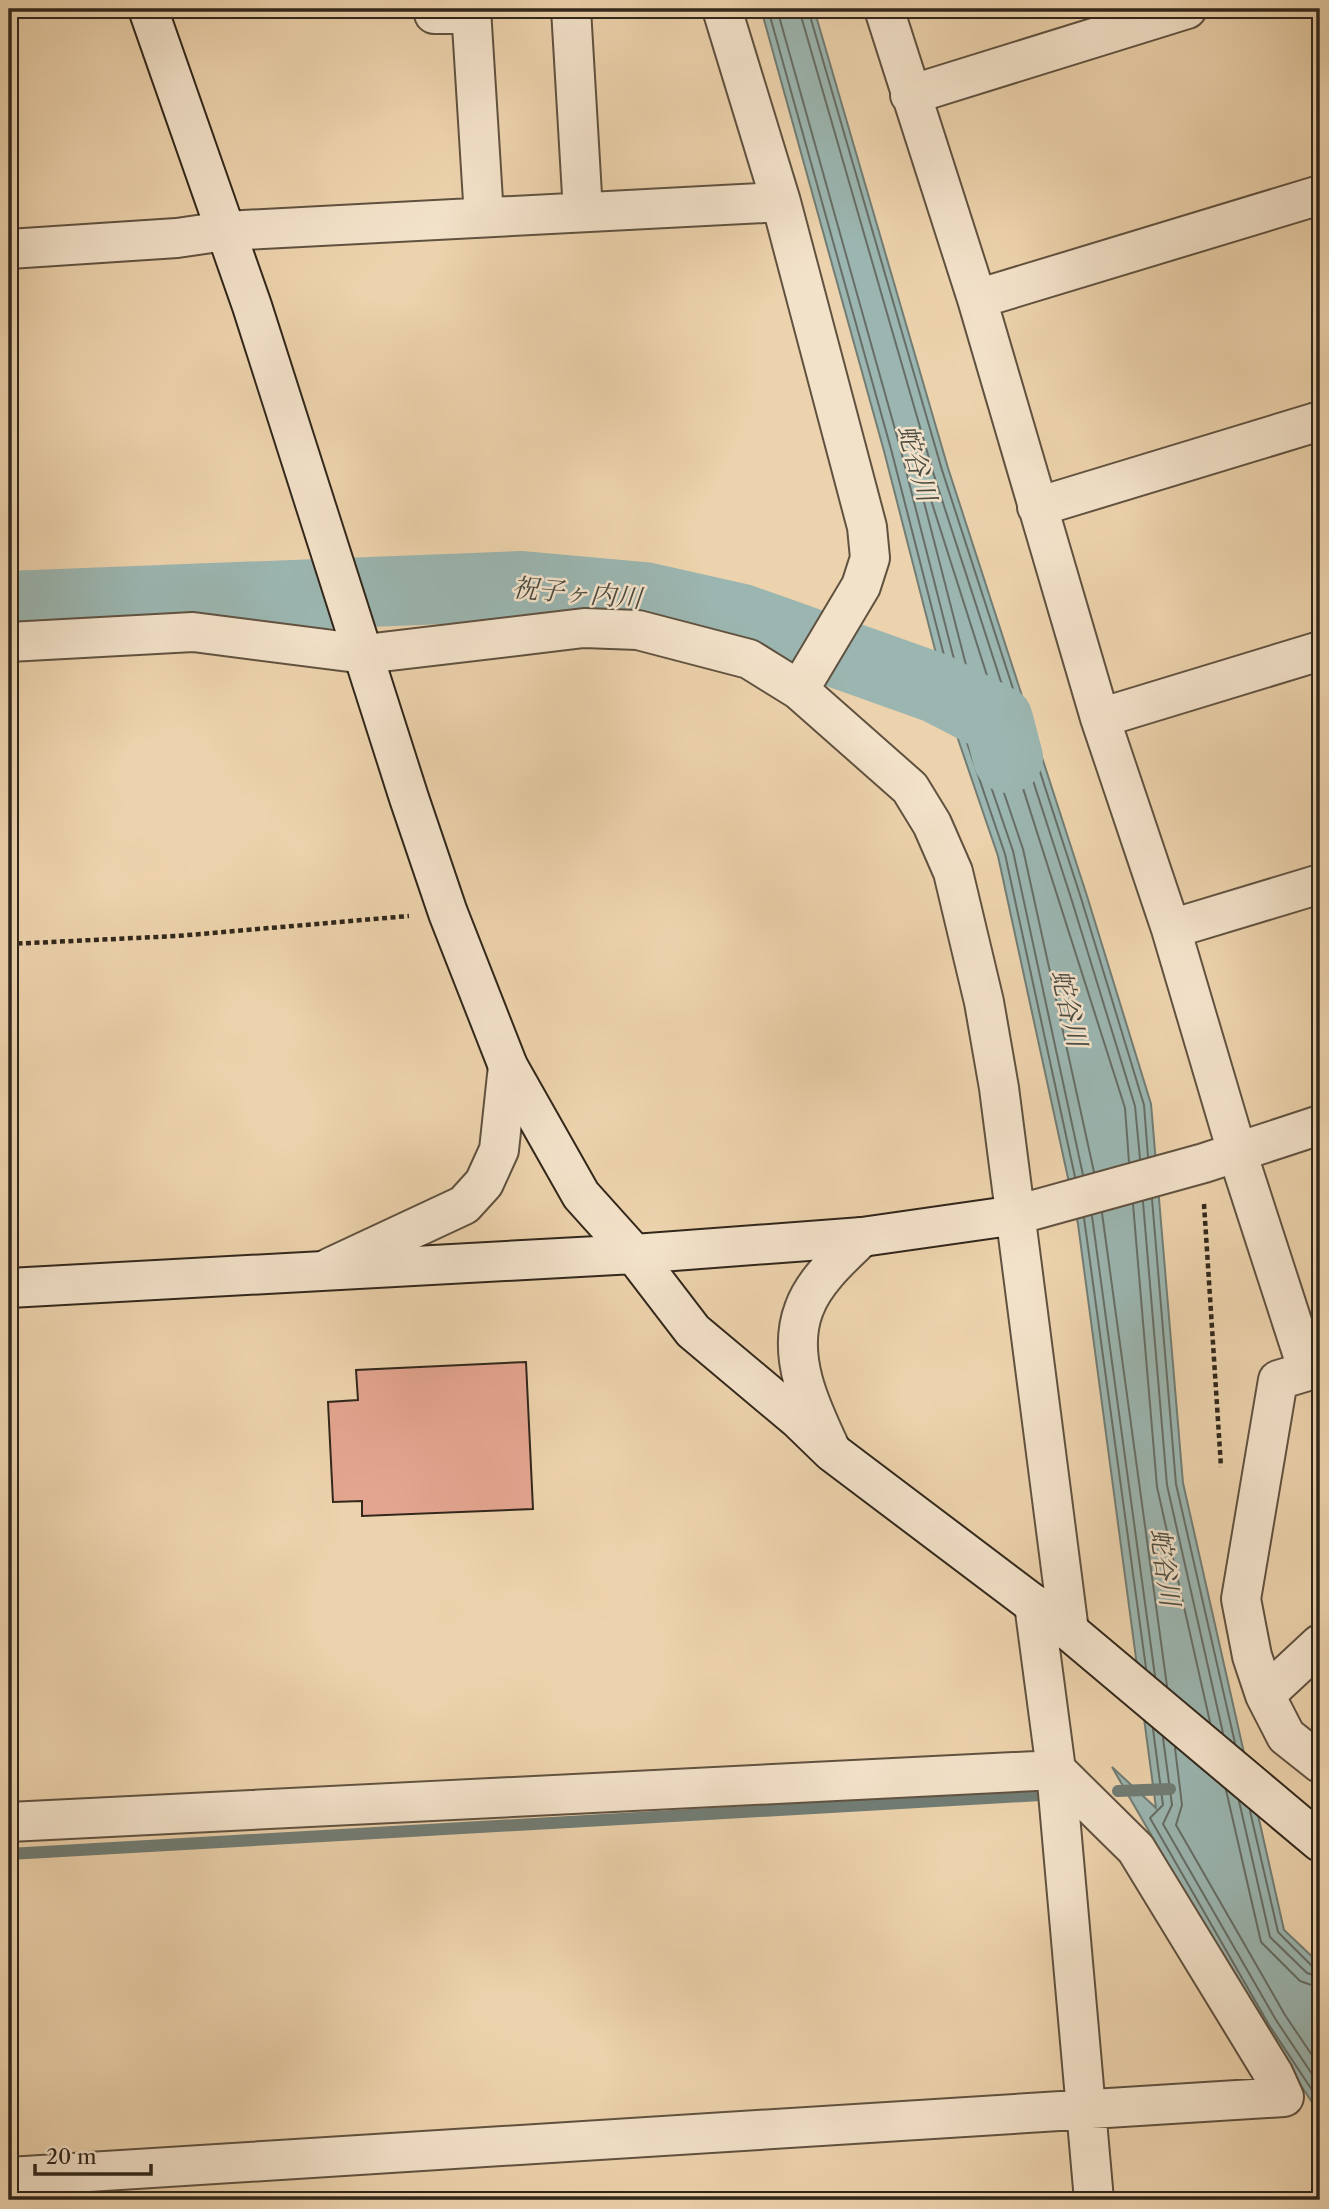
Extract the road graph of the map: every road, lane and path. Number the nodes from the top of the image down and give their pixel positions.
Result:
1 (148, 9) edge
2 (571, 9) edge
3 (722, 9) edge
4 (884, 9) edge
5 (1187, 9) edge
6 (471, 11) edge
7 (433, 14) dead end
8 (910, 95) junction
9 (1320, 195) edge
10 (781, 202) junction
11 (583, 212) junction
12 (484, 217) junction
13 (225, 231) junction
14 (9, 249) edge
15 (977, 299) junction
16 (1320, 421) edge
17 (1037, 507) junction
18 (9, 642) edge
19 (362, 646) junction
20 (1320, 651) edge
21 (799, 690) junction
22 (1100, 718) junction
23 (1320, 884) edge
24 (448, 913) junction
25 (1171, 929) junction
26 (9, 944) edge
27 (508, 1066) junction
28 (1320, 1125) edge
29 (1220, 1157) junction
30 (1016, 1215) junction
31 (862, 1237) junction
32 (634, 1254) junction
33 (329, 1268) junction
34 (9, 1288) edge
35 (1314, 1369) edge
36 (832, 1452) junction
37 (1222, 1479) dead end
38 (1034, 1604) junction
39 (1069, 1631) junction
40 (1320, 1644) edge
41 (1265, 1695) junction
42 (1320, 1763) edge
43 (1056, 1770) junction
44 (9, 1822) edge
45 (1320, 1842) edge
46 (1088, 2111) junction
47 (9, 2177) edge
48 (1094, 2200) edge

1 - 13 street
2 - 11 street
3 - 10 street
4 - 8 street
5 - 8 street
6 - 7 street
6 - 12 street
8 - 15 street
9 - 15 street
10 - 11 street
10 - 21 street
11 - 12 street
12 - 13 street
13 - 14 street
13 - 19 street
15 - 17 street
16 - 17 street
17 - 22 street
18 - 19 street
19 - 21 street
19 - 24 street
20 - 22 street
21 - 30 street
22 - 25 street
23 - 25 street
24 - 26 path
24 - 27 street
25 - 29 street
27 - 32 street
27 - 33 street
28 - 29 street
29 - 30 street
29 - 35 street
29 - 37 path
30 - 31 street
30 - 39 street
31 - 32 street
31 - 36 street
32 - 33 street
32 - 36 street
33 - 34 street
35 - 41 street
36 - 38 street
38 - 39 street
38 - 43 street
39 - 45 street
40 - 41 street
41 - 42 street
43 - 44 street
43 - 46 street
43 - 46 street
46 - 47 street
46 - 48 street

